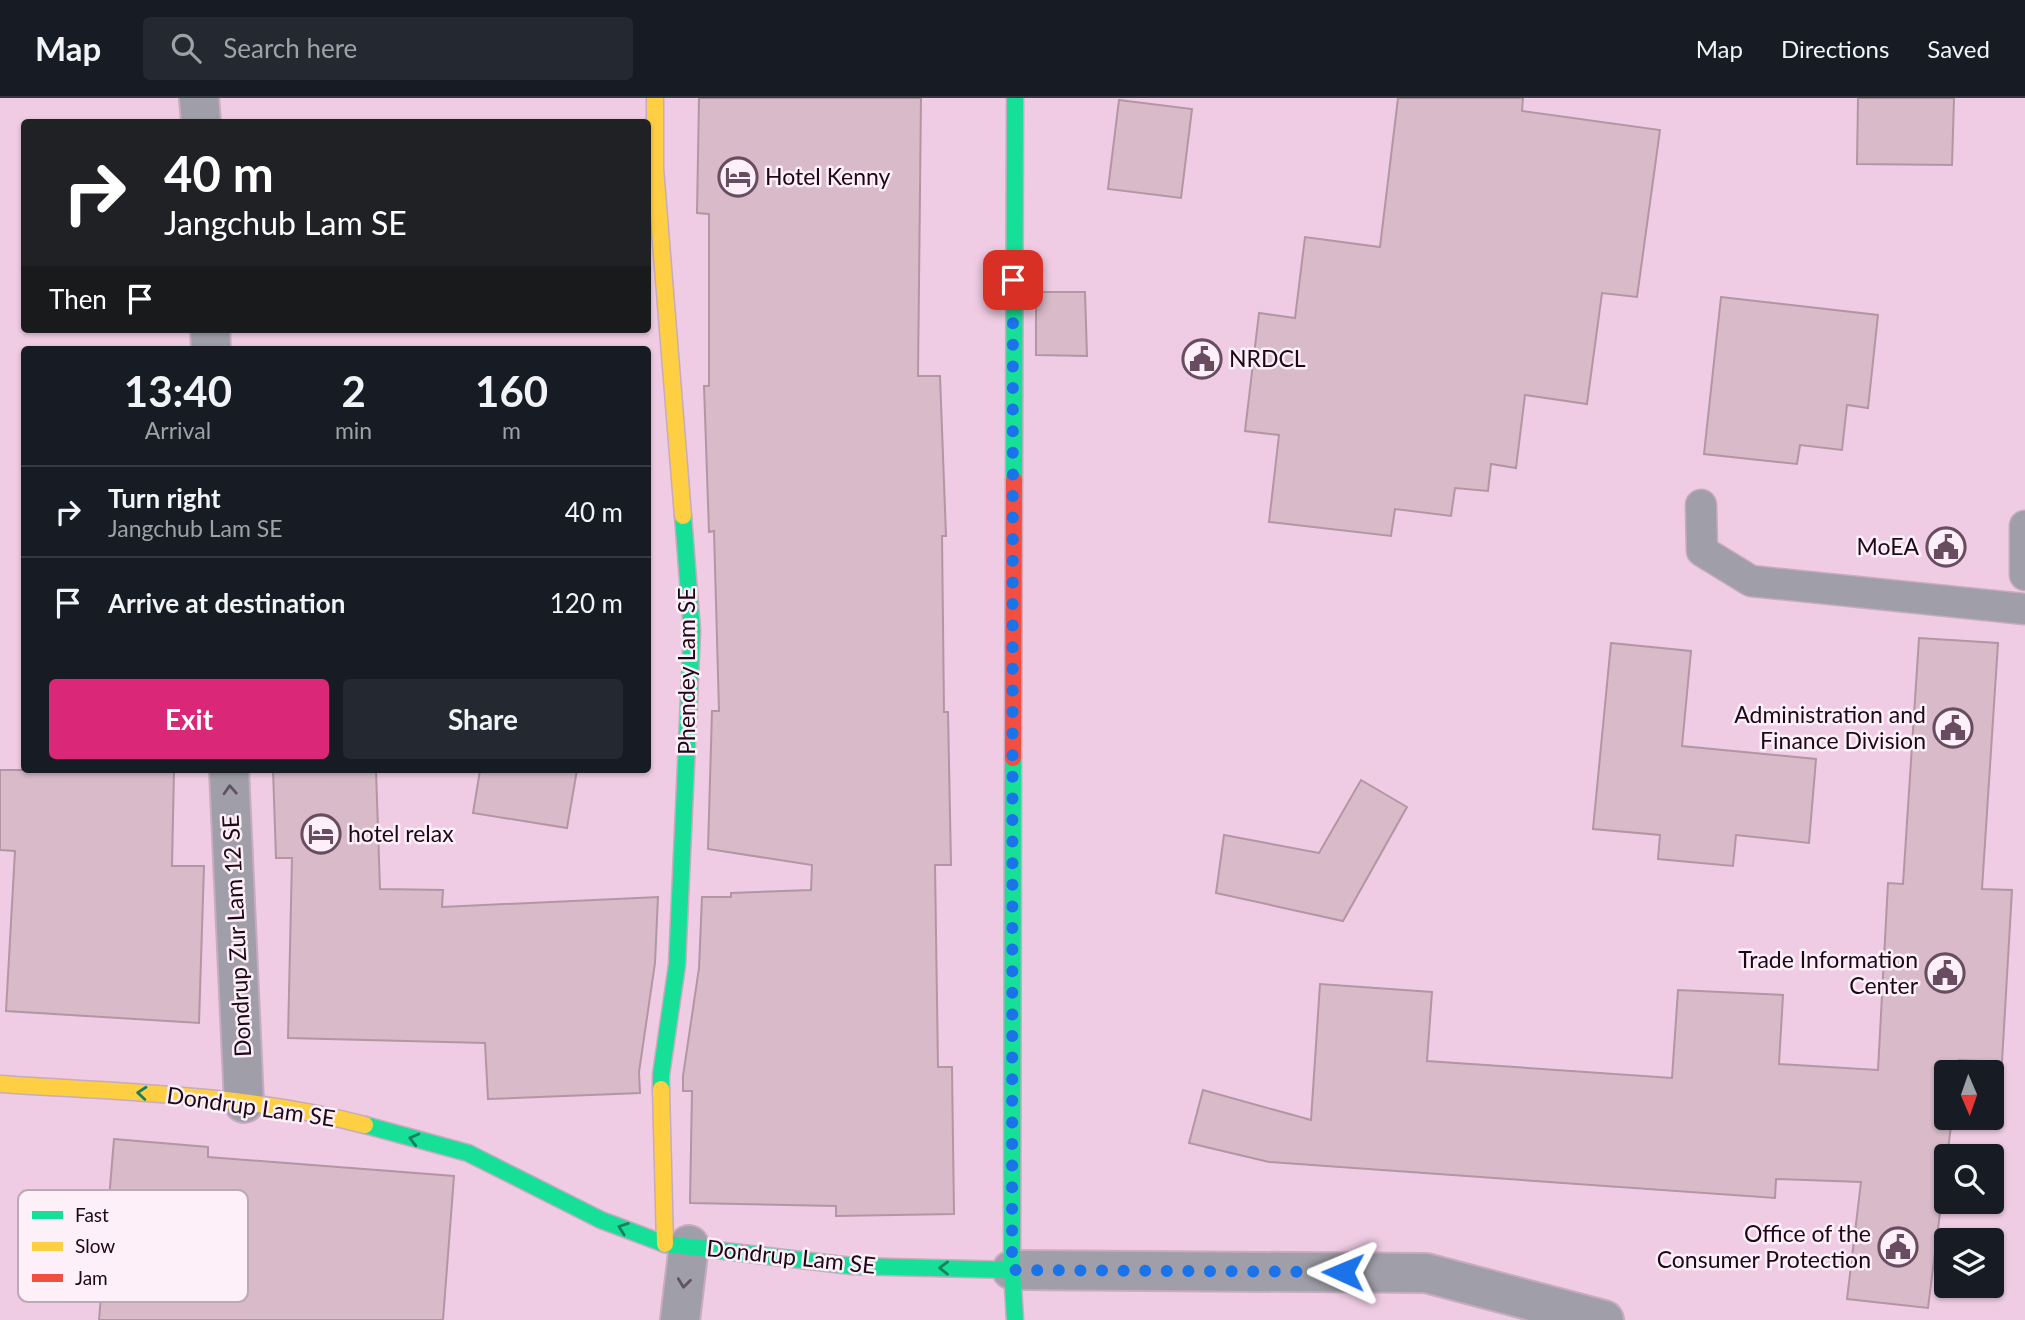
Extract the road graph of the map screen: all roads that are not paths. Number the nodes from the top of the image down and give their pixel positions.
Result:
1 (200, 98) edge
2 (655, 98) edge
3 (1015, 98) edge
4 (201, 119) edge
5 (1701, 505) dead end
6 (2025, 526) edge
7 (2025, 575) edge
8 (2025, 610) edge
9 (229, 773) edge
10 (0, 1084) edge
11 (244, 1103) junction
12 (677, 1245) junction
13 (1012, 1270) junction
14 (680, 1320) edge
15 (1015, 1320) edge
16 (1604, 1320) edge

1 - 4 street
2 - 12 main road, Phendey Lam SE
3 - 13 main road
5 - 8 lane
6 - 7 lane
11 -> 9 street, Dondrup Zur Lam 12 SE
11 -> 10 main road, Dondrup Lam SE
12 -> 11 main road, Dondrup Lam SE
13 -> 12 main road, Dondrup Lam SE
12 -> 14 street, Phendey Lam SE
13 - 15 main road
13 - 16 street, Dondrup Lam SE

